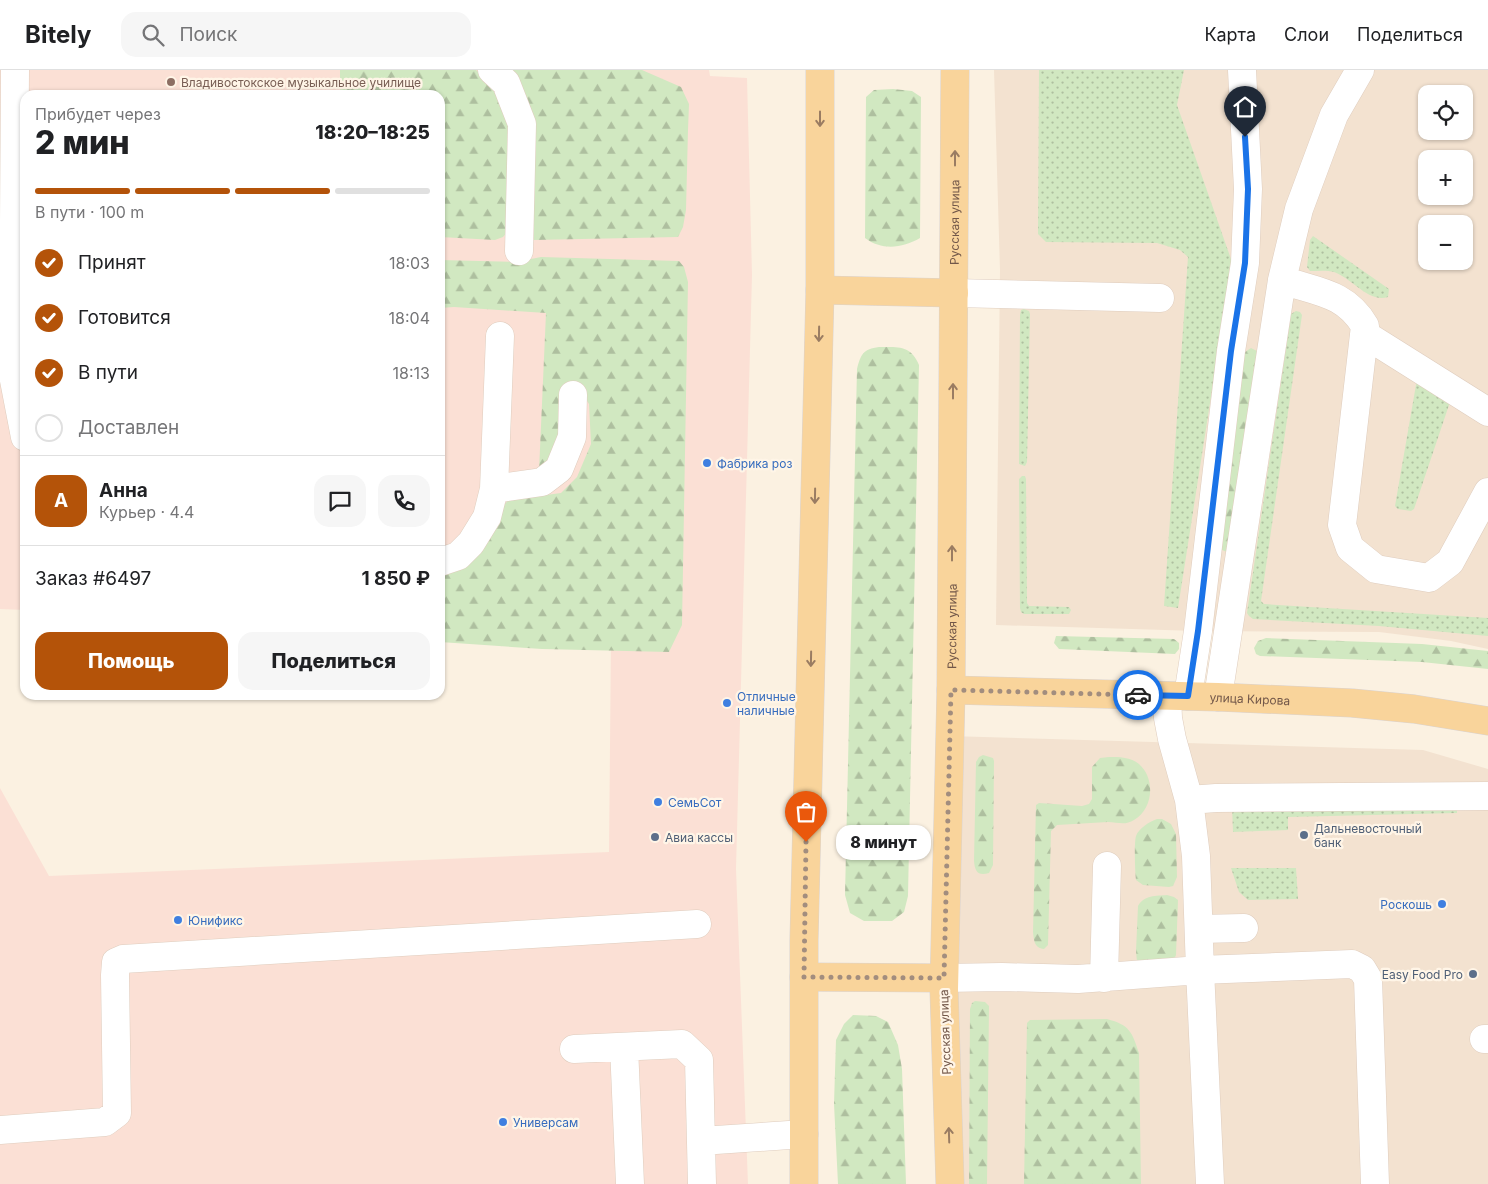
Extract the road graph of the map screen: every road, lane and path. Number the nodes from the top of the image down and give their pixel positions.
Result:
1 (15, 70) edge
2 (492, 70) edge
3 (820, 70) edge
4 (955, 70) edge
5 (1242, 70) edge
6 (1360, 70) edge
7 (519, 251) dead end
8 (1282, 280) junction
9 (820, 290) junction
10 (954, 293) junction
11 (1160, 298) dead end
12 (1364, 334) junction
13 (500, 336) dead end
14 (573, 395) dead end
15 (20, 411) edge
16 (1488, 412) edge
17 (494, 489) junction
18 (1488, 492) edge
19 (445, 560) edge
20 (951, 690) junction
21 (1178, 696) junction
22 (1218, 697) junction
23 (1488, 721) edge
24 (1488, 796) edge
25 (1189, 800) junction
26 (1107, 866) dead end
27 (697, 924) dead end
28 (1244, 928) dead end
29 (1199, 929) junction
30 (1200, 970) junction
31 (804, 977) junction
32 (944, 978) junction
33 (1104, 978) junction
34 (624, 1047) junction
35 (574, 1049) dead end
36 (0, 1130) edge
37 (804, 1134) junction
38 (701, 1141) junction
39 (630, 1184) edge
40 (702, 1184) edge
41 (804, 1184) edge
42 (950, 1184) edge
43 (1210, 1184) edge
44 (1375, 1184) edge

1 - 15 lane
2 - 7 lane
3 -> 9 main road
10 -> 4 main road, Русская улица
5 - 21 lane
6 - 8 lane
8 - 12 lane
8 - 22 lane
9 - 10 main road
9 -> 31 main road
10 - 11 lane
20 -> 10 main road, Русская улица
12 - 16 lane
12 - 18 lane
13 - 17 lane
14 - 17 lane
17 - 19 lane
20 - 21 main road, улица Кирова
20 - 32 main road, Русская улица
21 - 22 main road, улица Кирова
21 - 25 lane
22 - 23 main road, улица Кирова
24 - 25 lane
25 - 29 lane
26 - 33 lane
27 - 36 lane
28 - 29 lane
29 - 30 lane
30 - 33 lane
30 - 43 lane
30 - 44 lane
31 - 32 main road
31 - 37 main road
32 - 33 lane
42 -> 32 main road, Русская улица
34 - 35 lane
34 - 38 lane
34 - 39 lane
37 - 38 lane
37 - 41 main road
38 - 40 lane

